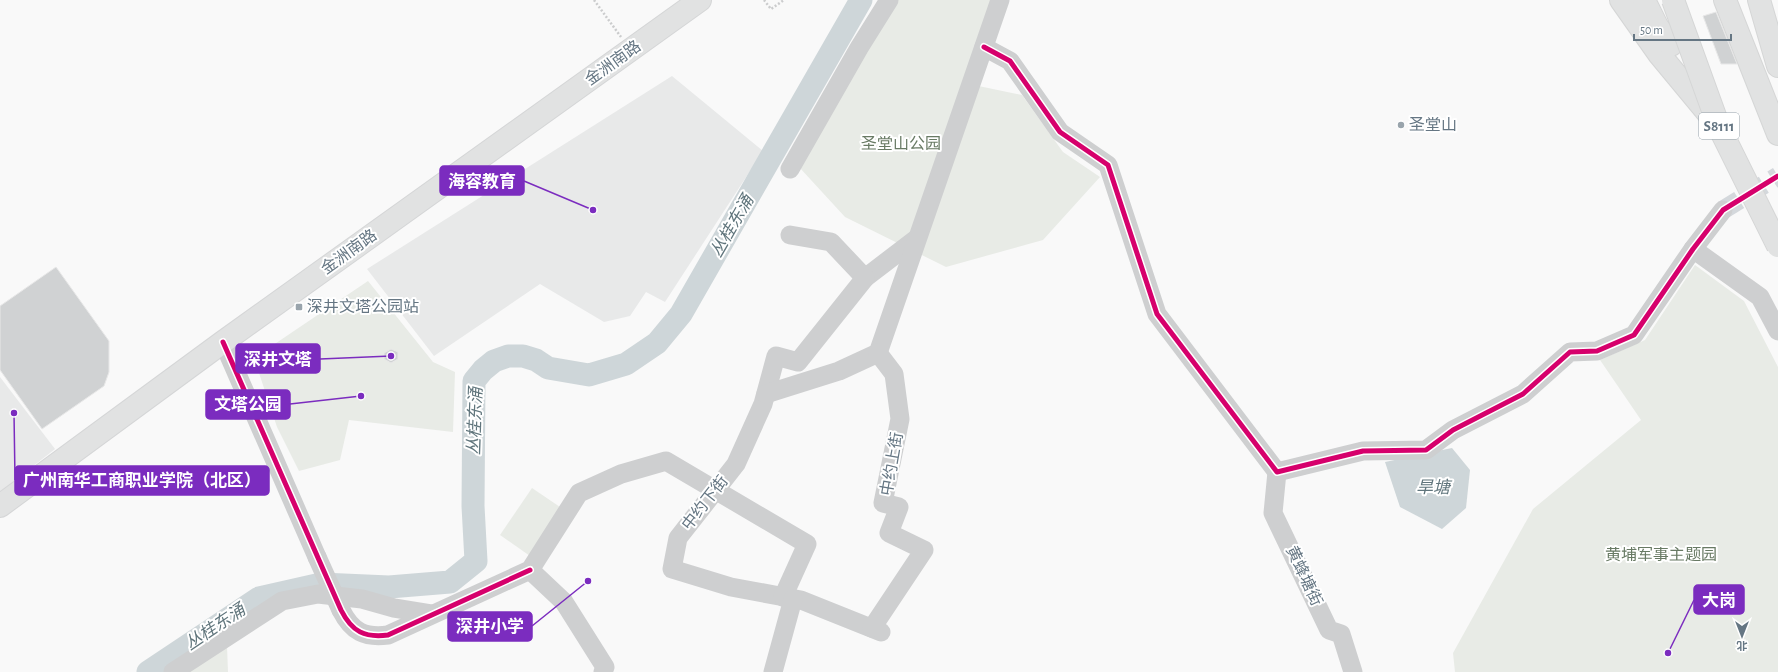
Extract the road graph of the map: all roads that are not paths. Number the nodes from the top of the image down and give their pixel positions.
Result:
1 (700, 0) edge
2 (888, 0) edge
3 (1000, 0) edge
4 (1622, 0) edge
5 (1644, 0) edge
6 (1673, 0) edge
7 (1725, 0) edge
8 (1759, 0) edge
9 (984, 47) junction
10 (1778, 66) edge
11 (1708, 96) junction
12 (1719, 127) junction
13 (1778, 134) edge
14 (790, 169) dead end
15 (1723, 210) tunnel mouth
16 (790, 235) dead end
17 (916, 239) junction
18 (1778, 246) edge
19 (1693, 249) junction
20 (865, 278) junction
21 (1778, 331) edge
22 (223, 342) junction
23 (878, 353) junction
24 (766, 394) junction
25 (1277, 472) junction
26 (716, 490) junction
27 (0, 506) edge
28 (530, 570) junction
29 (788, 598) junction
30 (431, 614) junction
31 (876, 630) joint
32 (173, 672) edge
33 (603, 672) edge
34 (773, 672) edge
35 (1353, 672) edge

1 - 22 main road, 金洲南路
2 - 14 street
3 - 9 street
4 - 12 main road
5 - 11 main road, bridge
6 - 11 main road, S8111, bridge
7 - 13 main road
8 - 10 main road
9 - 17 street
9 - 25 street
11 - 12 main road, S8111, bridge
12 - 18 main road, S8111, bridge
15 - 19 street
16 - 20 street
17 - 20 street
17 - 23 street
19 - 21 street
19 - 25 street
20 - 24 street, 中约下街
22 - 27 main road, 金洲南路
22 - 30 street, bridge
23 - 24 street
23 - 31 street, 中约上街
24 - 26 street, 中约下街
25 - 35 street, 黄蜂塘街
26 - 28 street
26 - 29 street
26 - 29 street, 中约下街
28 - 30 street
28 - 33 street
29 - 31 street, 中约下街
29 - 34 street
30 - 32 street

